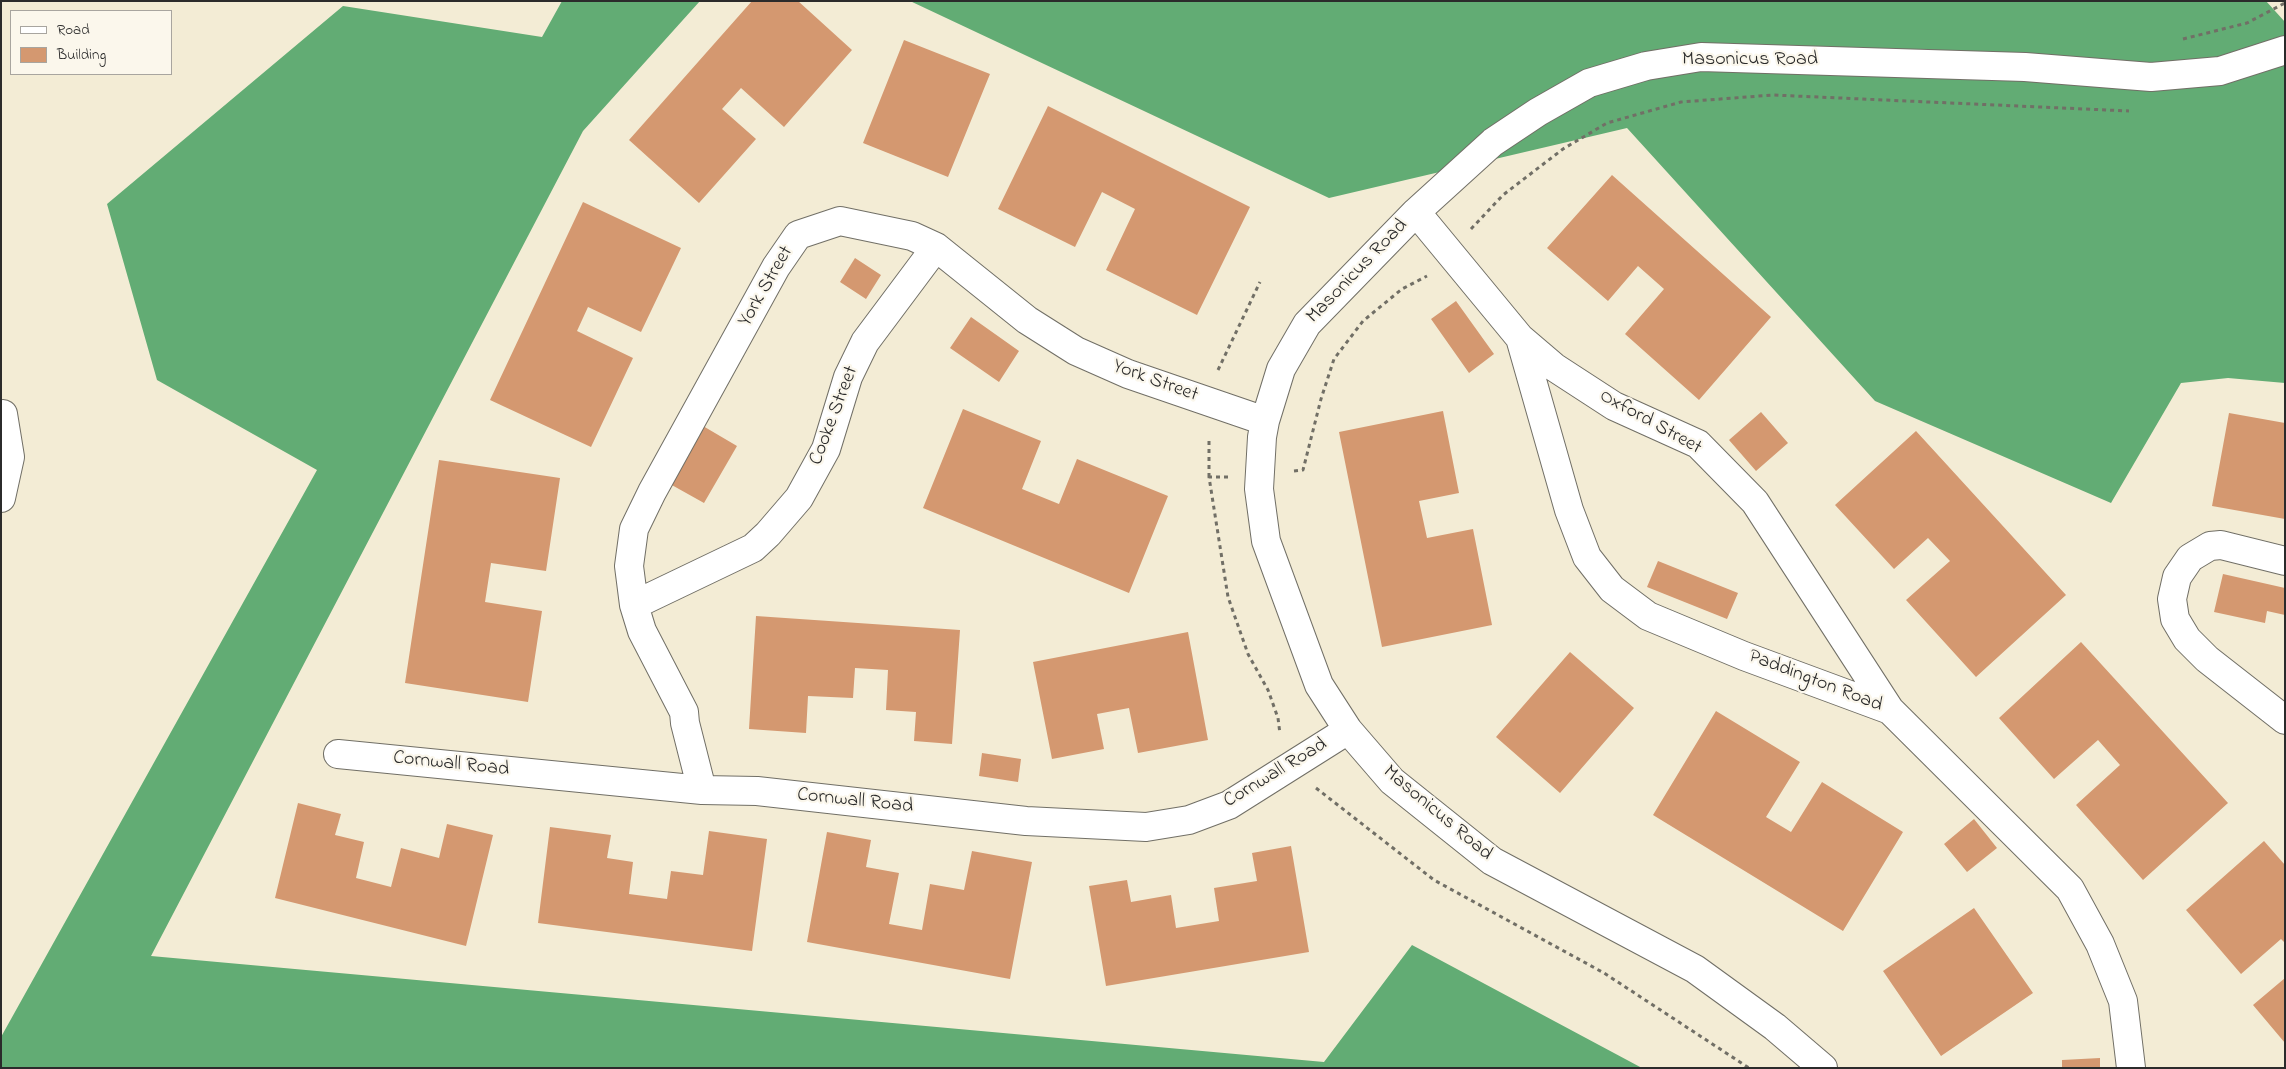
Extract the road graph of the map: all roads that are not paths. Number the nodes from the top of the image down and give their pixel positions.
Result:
1 (2285, 50) edge
2 (1416, 212) junction
3 (936, 247) junction
4 (1520, 338) junction
5 (3, 414) dead end
6 (1265, 421) junction
7 (1, 498) edge
8 (2285, 561) edge
9 (634, 604) junction
10 (1890, 710) junction
11 (2285, 720) edge
12 (1348, 730) junction
13 (338, 754) dead end
14 (702, 790) junction
15 (1823, 1068) edge
16 (2131, 1068) edge

1 - 2 street, Masonicus Road
2 - 4 street, Oxford Street
2 - 6 street, Masonicus Road
3 - 6 street, York Street
3 - 9 street, Cooke Street
3 - 9 street, York Street
4 - 10 street, Oxford Street
4 - 10 street, Paddington Road
5 - 7 street
6 - 12 street, Masonicus Road
8 - 11 street
9 - 14 street, York Street
10 - 16 street, Paddington Road
12 - 14 street, Cornwall Road
12 - 15 street, Masonicus Road
13 - 14 street, Cornwall Road

